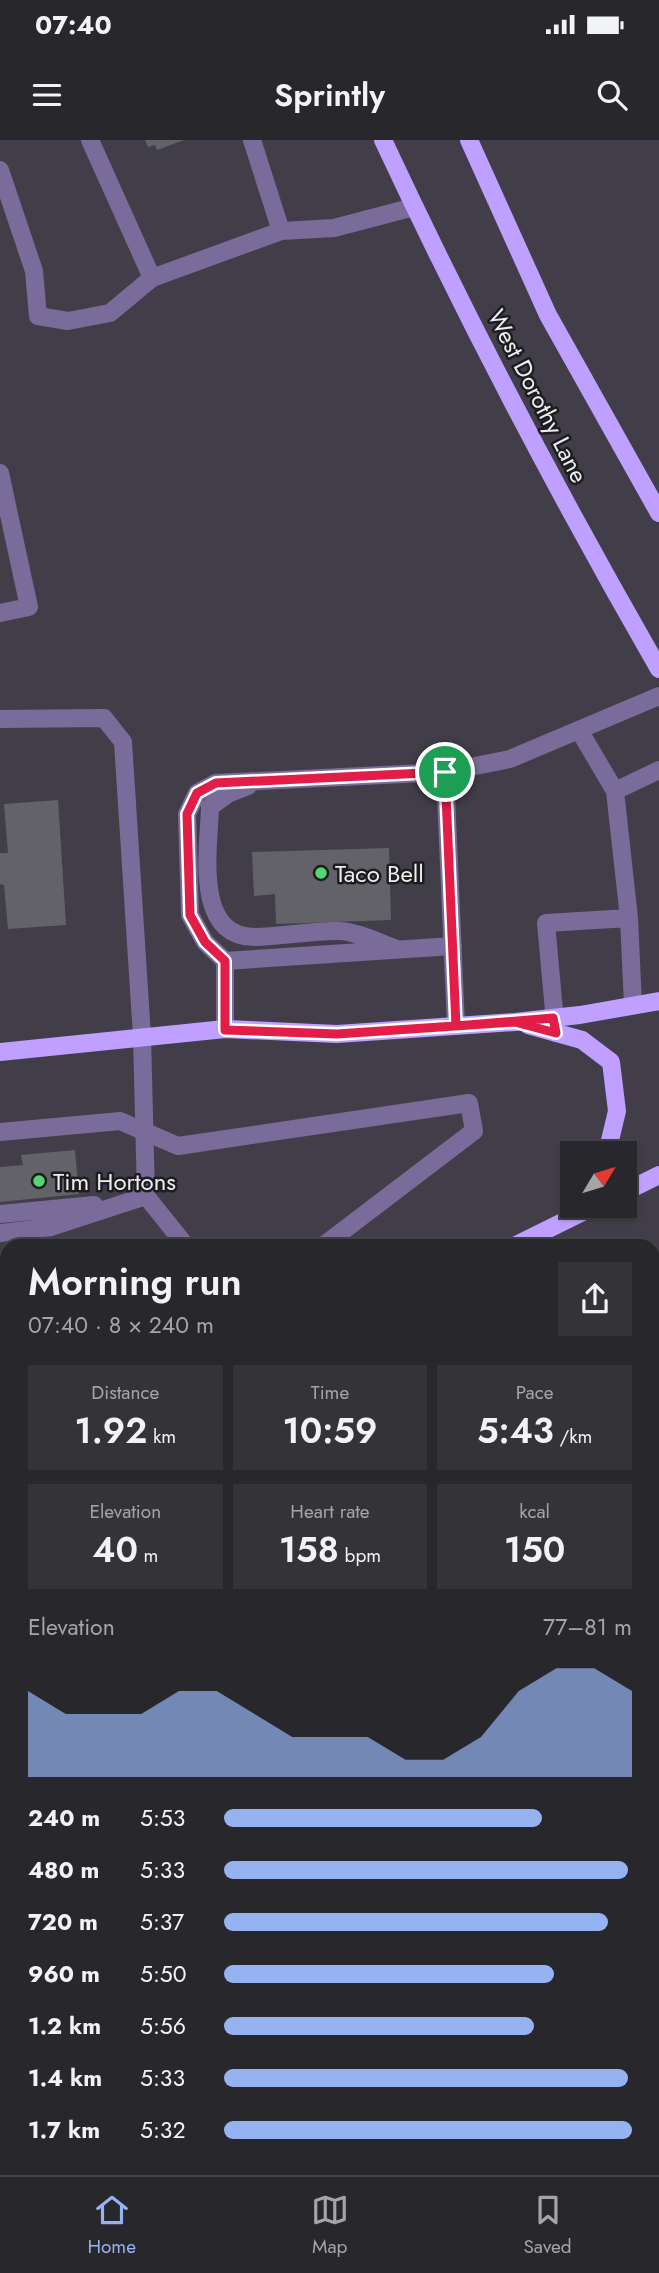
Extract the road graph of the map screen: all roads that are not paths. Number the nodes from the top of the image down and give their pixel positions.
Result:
1 (90, 140) edge
2 (252, 140) edge
3 (383, 140) edge
4 (469, 140) edge
5 (0, 170) edge
6 (414, 207) junction
7 (281, 231) junction
8 (152, 278) junction
9 (0, 473) edge
10 (659, 513) edge
11 (0, 613) edge
12 (659, 670) edge
13 (659, 696) edge
14 (0, 719) edge
15 (579, 730) junction
16 (659, 770) edge
17 (445, 772) junction
18 (261, 781) junction
19 (615, 792) junction
20 (629, 918) junction
21 (453, 946) junction
22 (397, 949) junction
23 (225, 961) junction
24 (657, 1000) edge
25 (633, 1006) junction
26 (554, 1025) junction
27 (456, 1026) junction
28 (225, 1030) junction
29 (142, 1036) junction
30 (0, 1052) edge
31 (144, 1131) junction
32 (0, 1132) edge
33 (610, 1141) edge
34 (659, 1175) edge
35 (637, 1186) edge
36 (146, 1196) junction
37 (126, 1202) junction
38 (0, 1214) edge
39 (566, 1218) edge
40 (0, 1233) edge
41 (174, 1239) edge
42 (332, 1239) edge
43 (527, 1239) edge

1 - 8 street
2 - 7 street
3 - 6 main road, West Dorothy Lane
4 - 10 main road, West Dorothy Lane
5 - 8 street
6 - 7 street
6 - 12 main road, West Dorothy Lane
7 - 8 street
9 - 11 street
13 - 15 street
14 - 29 street
15 - 17 street
15 - 19 street
16 - 19 street
17 - 18 street
17 - 21 street
18 - 22 street
18 - 23 street
19 - 20 street
20 - 25 street
20 - 26 street
21 - 22 street
21 - 27 street
22 - 23 street
23 - 28 street
24 - 25 main road
25 - 26 main road
26 - 27 main road
26 - 33 main road
27 - 28 main road
28 - 29 main road
29 - 30 main road
29 - 31 street
31 - 32 street
31 - 36 street
31 - 42 street
34 - 35 main road
36 - 37 street
36 - 41 street
37 - 38 street
37 - 40 street
39 - 43 main road

